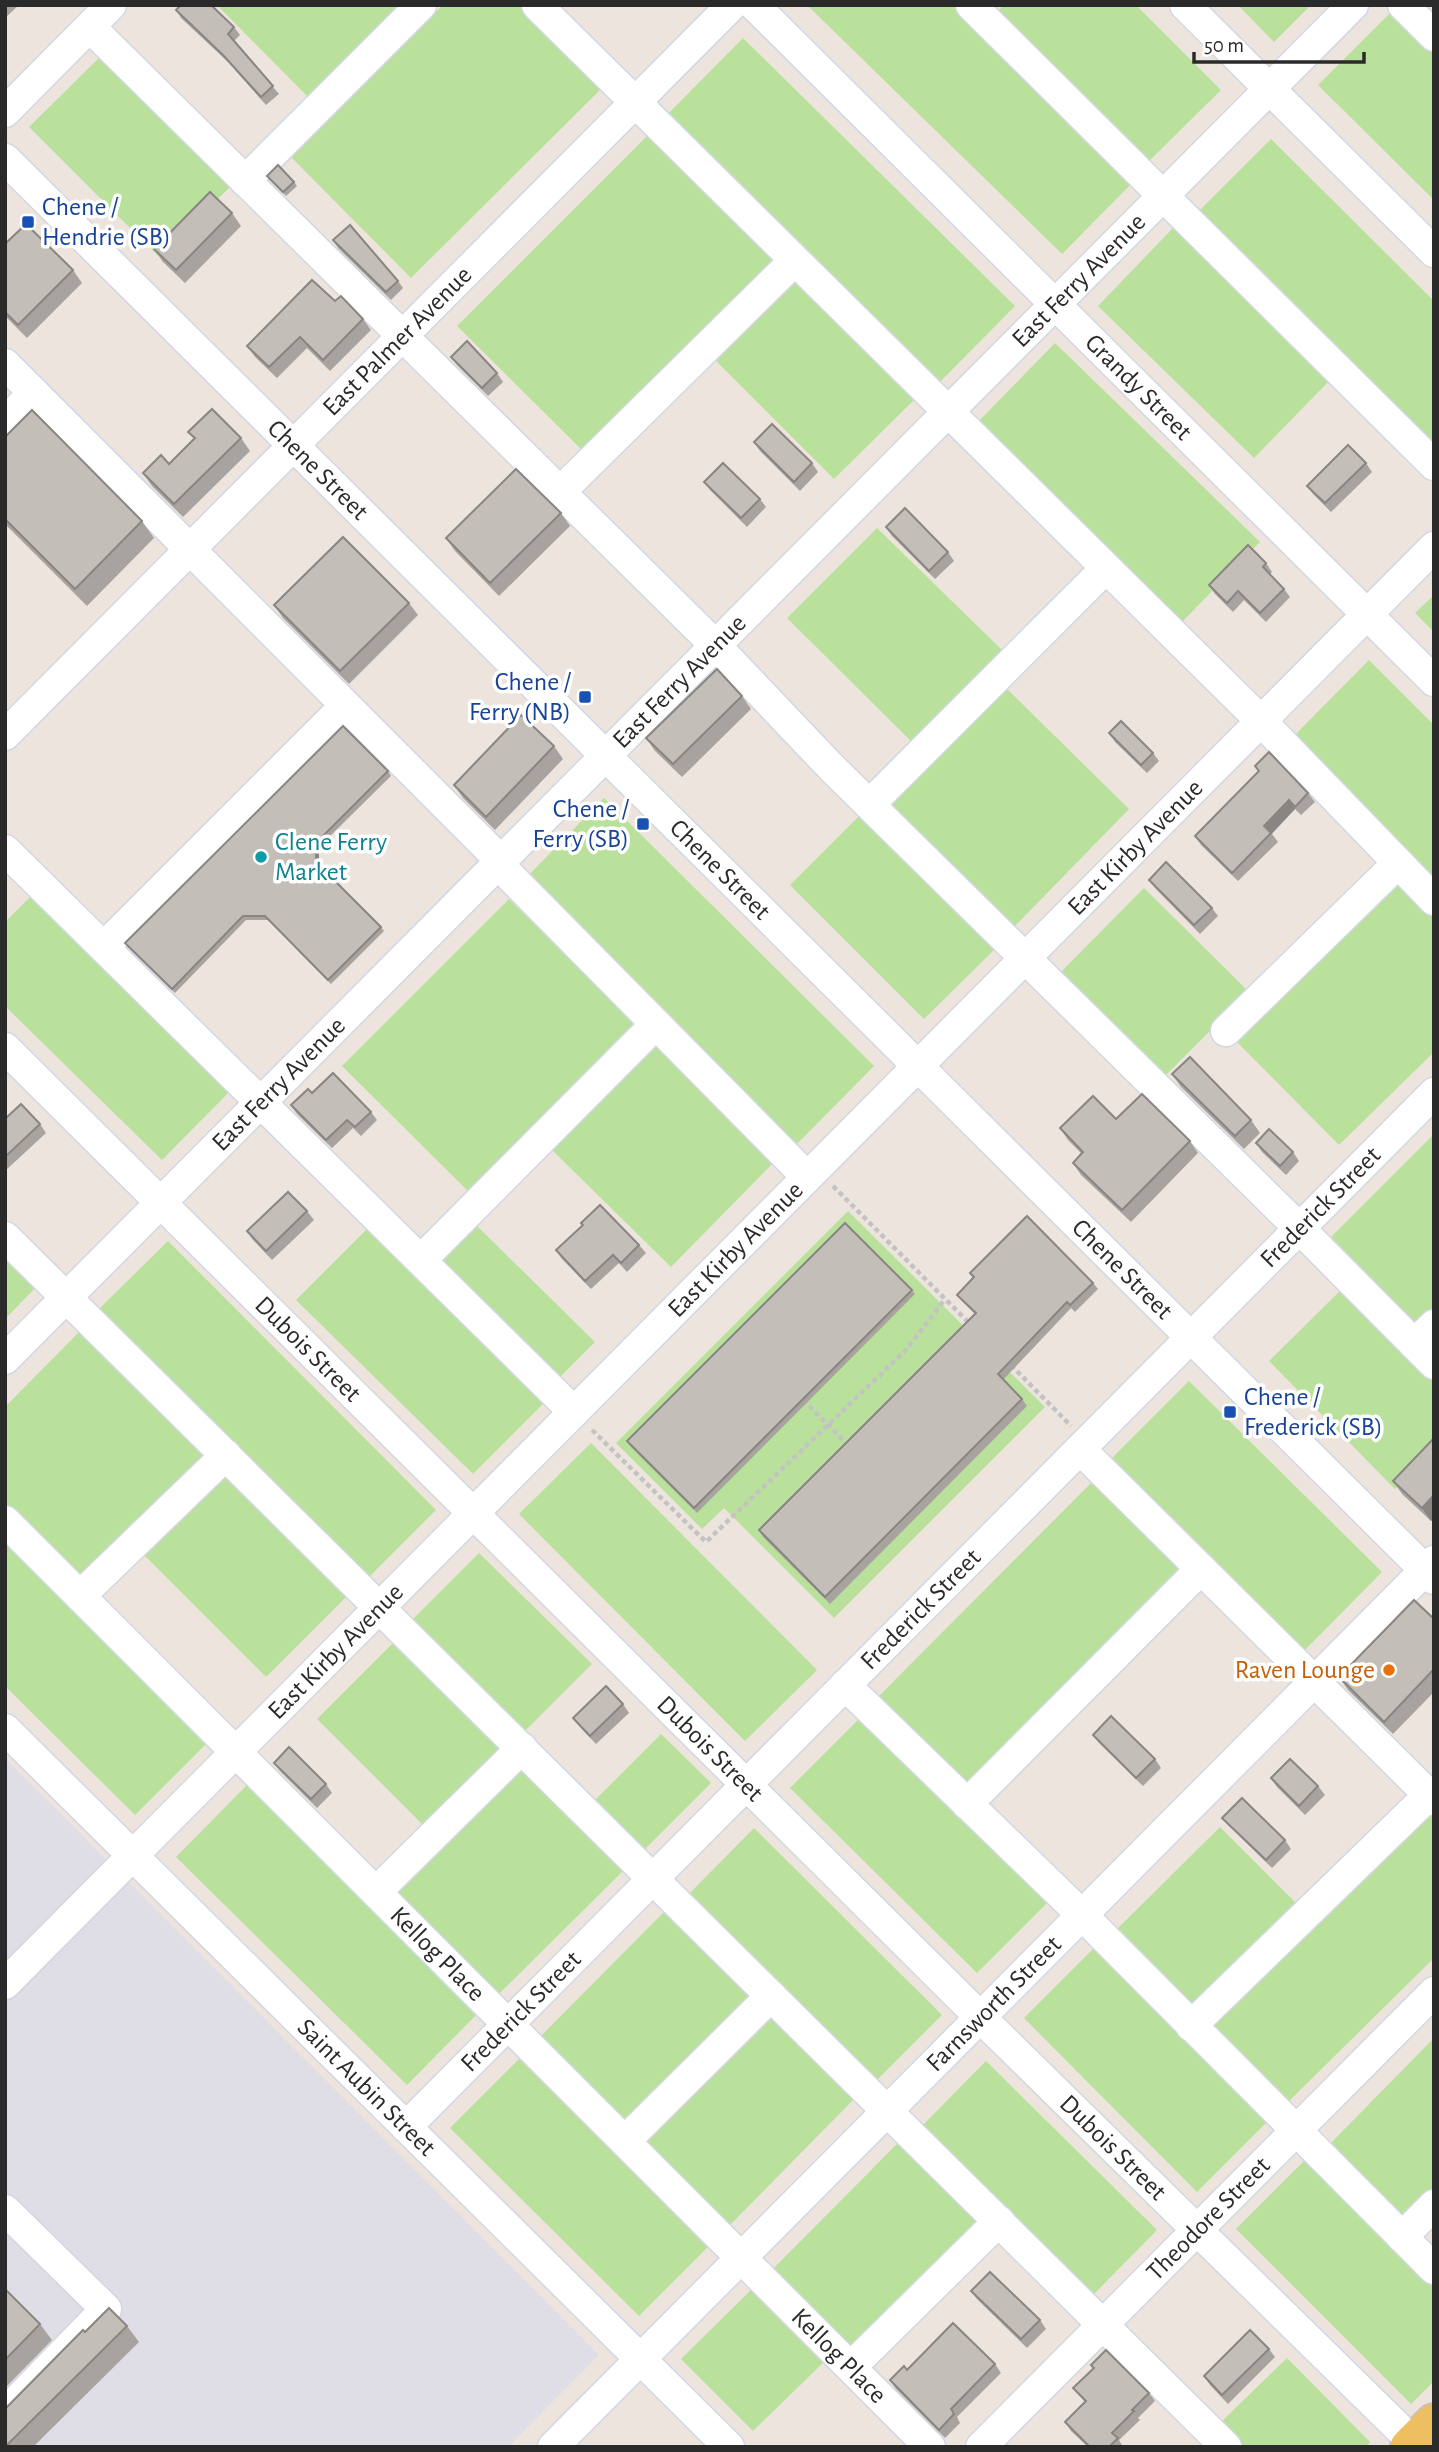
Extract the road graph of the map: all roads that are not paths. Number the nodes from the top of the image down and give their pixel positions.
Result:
1 (421, 5) edge
2 (537, 5) edge
3 (732, 5) edge
4 (754, 5) edge
5 (971, 5) edge
6 (1185, 5) edge
7 (1353, 5) edge
8 (1403, 5) edge
9 (97, 14) edge
10 (1434, 36) edge
11 (1270, 89) junction
12 (634, 103) junction
13 (5, 112) edge
14 (5, 159) edge
15 (245, 181) junction
16 (1163, 196) junction
17 (1434, 253) edge
18 (794, 261) junction
19 (1055, 304) junction
20 (402, 336) junction
21 (5, 365) edge
22 (33, 393) junction
23 (948, 412) junction
24 (5, 421) edge
25 (293, 446) junction
26 (1434, 465) edge
27 (560, 492) junction
28 (1434, 547) edge
29 (189, 551) junction
30 (1106, 568) junction
31 (1367, 615) junction
32 (715, 646) junction
33 (1434, 681) edge
34 (345, 706) junction
35 (1261, 721) junction
36 (5, 735) edge
37 (605, 756) junction
38 (870, 804) junction
39 (5, 850) edge
40 (500, 862) junction
41 (1398, 863) junction
42 (1434, 900) edge
43 (104, 947) junction
44 (1026, 957) junction
45 (656, 1024) junction
46 (1226, 1031) dead end
47 (5, 1048) edge
48 (918, 1066) junction
49 (1434, 1093) edge
50 (262, 1101) junction
51 (811, 1173) junction
52 (161, 1202) junction
53 (1300, 1228) junction
54 (5, 1237) edge
55 (421, 1260) junction
56 (66, 1297) junction
57 (1191, 1337) junction
58 (1427, 1344) edge
59 (5, 1359) edge
60 (574, 1412) junction
61 (1083, 1446) junction
62 (226, 1455) junction
63 (473, 1513) junction
64 (5, 1521) edge
65 (1202, 1569) junction
66 (1431, 1570) edge
67 (80, 1596) junction
68 (379, 1607) junction
69 (1314, 1681) junction
70 (845, 1685) junction
71 (5, 1728) edge
72 (522, 1748) junction
73 (236, 1752) junction
74 (746, 1785) junction
75 (1431, 1798) edge
76 (967, 1804) junction
77 (133, 1856) junction
78 (653, 1878) junction
79 (376, 1892) junction
80 (1082, 1915) junction
81 (5, 1984) edge
82 (1434, 1992) edge
83 (771, 1996) junction
84 (981, 2017) junction
85 (508, 2024) junction
86 (1191, 2026) junction
87 (887, 2111) junction
88 (406, 2126) junction
89 (1295, 2131) junction
90 (625, 2141) junction
91 (1434, 2205) edge
92 (5, 2210) edge
93 (999, 2221) junction
94 (1196, 2230) junction
95 (1402, 2237) junction
96 (741, 2258) junction
97 (1434, 2269) edge
98 (1103, 2324) junction
99 (641, 2359) junction
100 (850, 2367) junction
101 (5, 2413) edge
102 (1419, 2440) edge
103 (1208, 2441) edge
104 (553, 2447) edge
105 (729, 2447) edge
106 (930, 2447) edge
107 (981, 2447) edge

1 - 15 street
2 - 12 street
3 - 12 street, East Palmer Avenue
4 - 19 street, Grandy Street
5 - 16 street
6 - 11 street
7 - 11 street, East Ferry Avenue
8 - 10 street
9 - 13 street
9 - 15 street
11 - 16 street, East Ferry Avenue
11 - 17 street
12 - 18 street
12 - 20 street, East Palmer Avenue
14 - 25 street, Chene Street
15 - 20 street
16 - 19 street, East Ferry Avenue
16 - 26 street
18 - 23 street
18 - 27 street
19 - 23 street, East Ferry Avenue
19 - 31 street, Grandy Street
20 - 25 street, East Palmer Avenue
20 - 27 street
21 - 22 street
22 - 24 street
22 - 29 street
23 - 30 street
23 - 32 street, East Ferry Avenue
25 - 29 street, East Palmer Avenue
25 - 37 street, Chene Street
27 - 32 street
28 - 31 street, East Kirby Avenue
29 - 34 street
29 - 36 street, East Palmer Avenue
30 - 35 street
30 - 38 street
31 - 33 street, Grandy Street
31 - 35 street, East Kirby Avenue
32 - 37 street, East Ferry Avenue
32 - 38 street
34 - 40 street
34 - 43 street
35 - 41 street
35 - 44 street, East Kirby Avenue
37 - 40 street, East Ferry Avenue
37 - 48 street, Chene Street
38 - 44 street
39 - 43 street
40 - 45 street
40 - 50 street, East Ferry Avenue
41 - 42 street
41 - 46 street
43 - 50 street
44 - 48 street, East Kirby Avenue
44 - 53 street
45 - 51 street
45 - 55 street
47 - 52 street, Dubois Street
48 - 51 street, East Kirby Avenue
48 - 57 street, Chene Street
49 - 53 street, Frederick Street
50 - 52 street, East Ferry Avenue
50 - 55 street
51 - 60 street, East Kirby Avenue
52 - 56 street, East Ferry Avenue
52 - 63 street, Dubois Street
53 - 57 street, Frederick Street
53 - 58 street
54 - 56 street
55 - 60 street
56 - 59 street, East Ferry Avenue
56 - 62 street
57 - 61 street, Frederick Street
57 - 66 street, Chene Street
60 - 63 street, East Kirby Avenue
61 - 65 street
61 - 70 street, Frederick Street
62 - 67 street
62 - 68 street
63 - 68 street, East Kirby Avenue
63 - 74 street, Dubois Street
64 - 67 street, Kellog Place
65 - 69 street
65 - 76 street
66 - 69 street, Farnsworth Street
67 - 73 street, Kellog Place
68 - 72 street
68 - 73 street, East Kirby Avenue
69 - 75 street
69 - 80 street, Farnsworth Street
70 - 74 street, Frederick Street
70 - 76 street
71 - 77 street, Saint Aubin Street
72 - 78 street
72 - 79 street
73 - 77 street, East Kirby Avenue
73 - 79 street, Kellog Place
74 - 78 street, Frederick Street
74 - 84 street, Dubois Street
75 - 86 street
76 - 80 street
77 - 81 street, East Kirby Avenue
77 - 88 street, Saint Aubin Street
78 - 83 street
78 - 85 street, Frederick Street
79 - 85 street, Kellog Place
80 - 84 street, Farnsworth Street
80 - 86 street
82 - 89 street, Theodore Street
83 - 87 street
83 - 90 street
84 - 87 street, Farnsworth Street
84 - 94 street, Dubois Street
85 - 88 street, Frederick Street
85 - 90 street, Kellog Place
86 - 89 street
87 - 93 street
87 - 96 street, Farnsworth Street
88 - 99 street, Saint Aubin Street
89 - 94 street, Theodore Street
89 - 95 street
90 - 96 street, Kellog Place
91 - 95 street
92 - 101 street
93 - 98 street
93 - 100 street
94 - 98 street, Theodore Street
94 - 102 street, Dubois Street
95 - 97 street
96 - 99 street, Farnsworth Street
96 - 100 street, Kellog Place
98 - 103 street
98 - 107 street, Theodore Street
99 - 104 street, Farnsworth Street
99 - 105 street, Saint Aubin Street
100 - 106 street, Kellog Place

